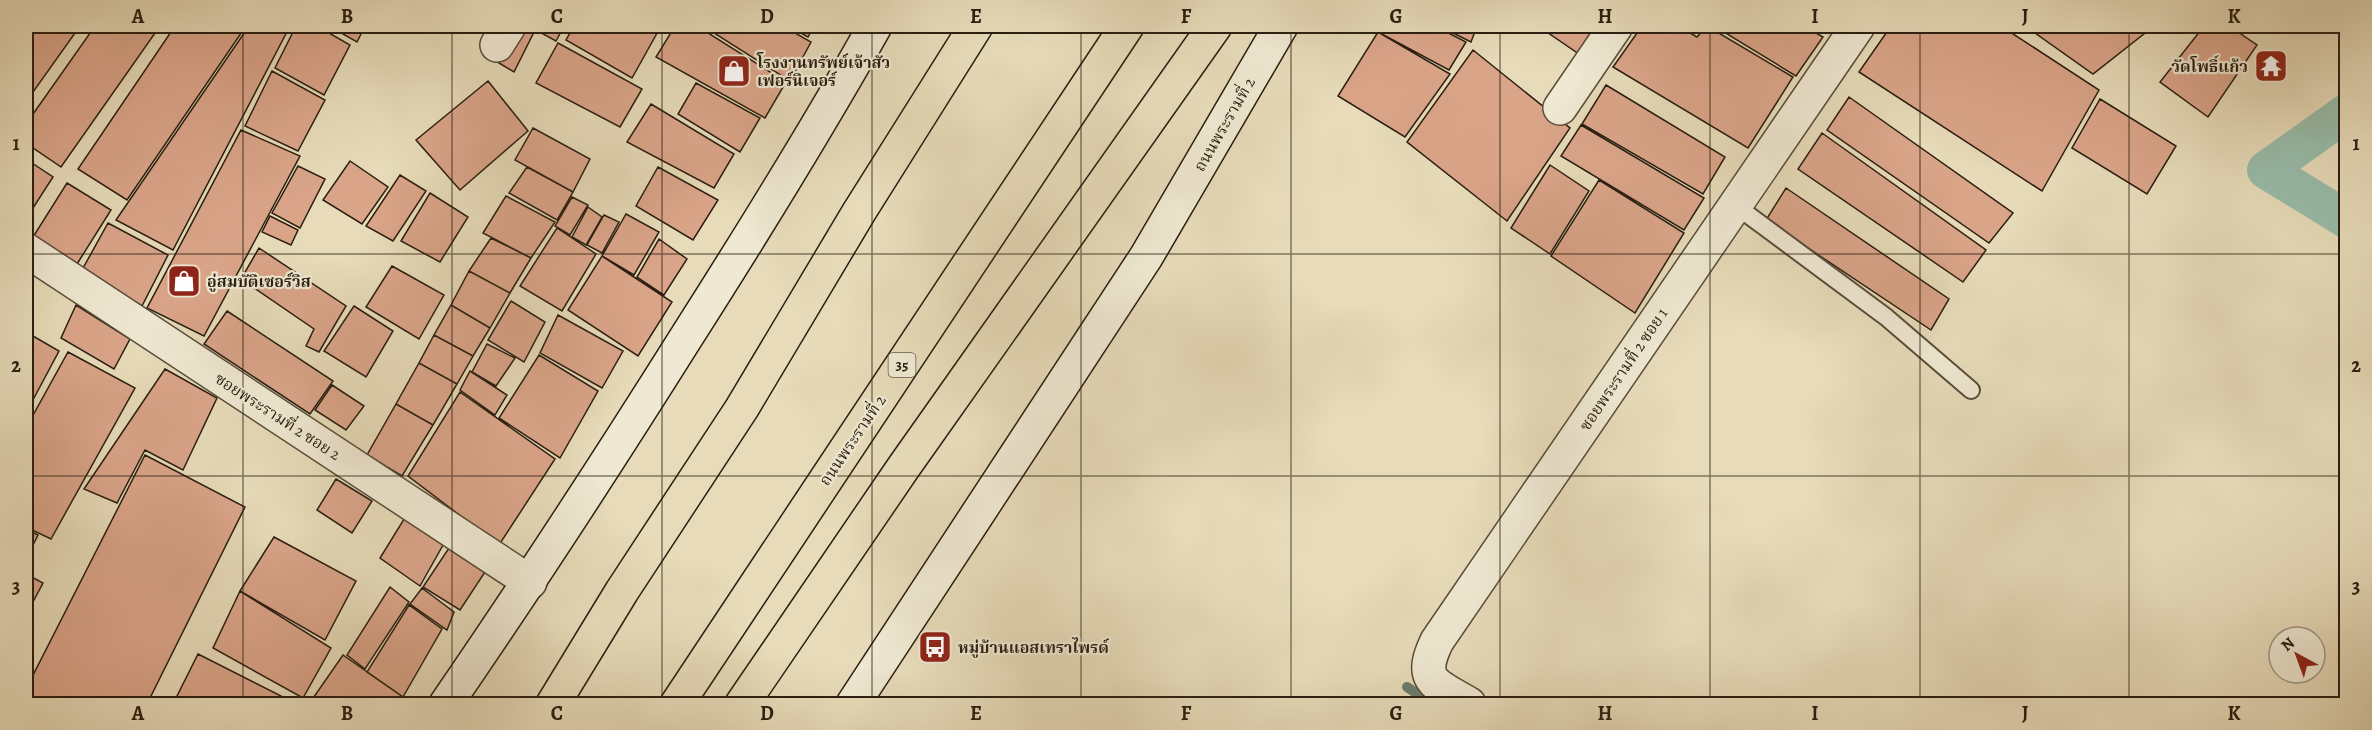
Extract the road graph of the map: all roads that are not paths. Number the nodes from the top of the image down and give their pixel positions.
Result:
1 (875, 26) edge
2 (976, 26) edge
3 (1127, 26) edge
4 (1215, 26) edge
5 (1281, 26) edge
6 (1616, 26) edge
7 (1858, 26) edge
8 (1560, 108) dead end
9 (1735, 205) junction
10 (26, 250) edge
11 (1971, 390) dead end
12 (530, 582) junction
13 (446, 705) edge
14 (553, 705) edge
15 (677, 705) edge
16 (742, 705) edge
17 (853, 705) edge
18 (1469, 705) edge

1 - 12 main road
2 - 14 main road
3 - 15 main road, ถนนพระรามที่ 2 / 35
4 - 16 main road
5 - 17 main road, ถนนพระรามที่ 2
6 - 8 main road
7 - 9 main road, ซอยพระรามที่ 2 ซอย 1
9 - 11 lane
9 - 18 main road, ซอยพระรามที่ 2 ซอย 1
10 - 12 main road, ซอยพระรามที่ 2 ซอย 2
12 - 13 main road

